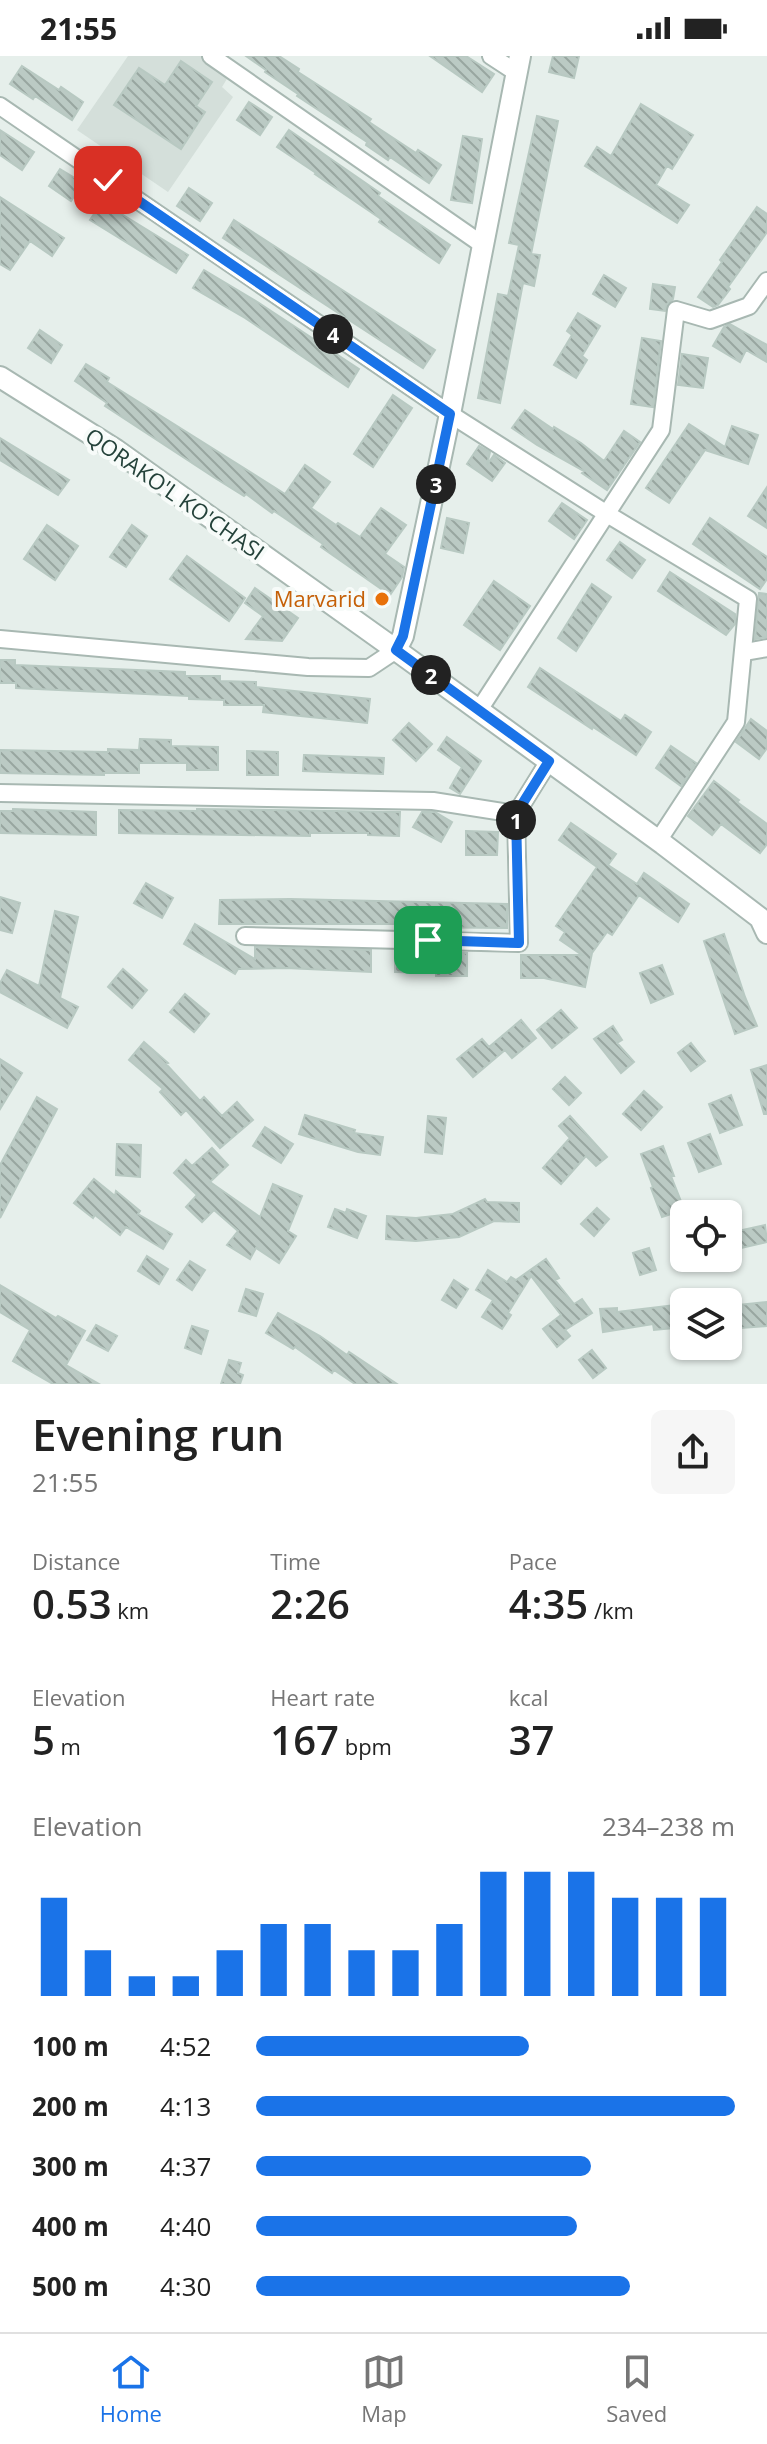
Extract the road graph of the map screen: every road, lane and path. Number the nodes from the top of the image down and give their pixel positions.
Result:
1 (211, 56) edge
2 (491, 56) edge
3 (518, 64) edge
4 (0, 106) edge
5 (483, 245) junction
6 (767, 281) edge
7 (0, 377) edge
8 (450, 414) junction
9 (607, 514) junction
10 (0, 639) edge
11 (767, 648) edge
12 (396, 650) junction
13 (745, 652) junction
14 (479, 710) junction
15 (549, 761) junction
16 (0, 793) edge
17 (516, 814) junction
18 (658, 841) junction
19 (765, 921) edge
20 (245, 936) dead end

1 - 5 street
2 - 3 street
3 - 5 street
4 - 8 street
5 - 8 street
6 - 9 street
7 - 12 street, QORAKO'L KO'CHASI
8 - 9 street
8 - 12 street
9 - 13 street
9 - 14 street
10 - 12 street
11 - 13 street
12 - 14 street, QORAKO'L KO'CHASI
13 - 18 street
14 - 15 street, QORAKO'L KO'CHASI
15 - 17 street
15 - 18 street, QORAKO'L KO'CHASI
16 - 17 street
17 - 20 street
18 - 19 street, QORAKO'L KO'CHASI

